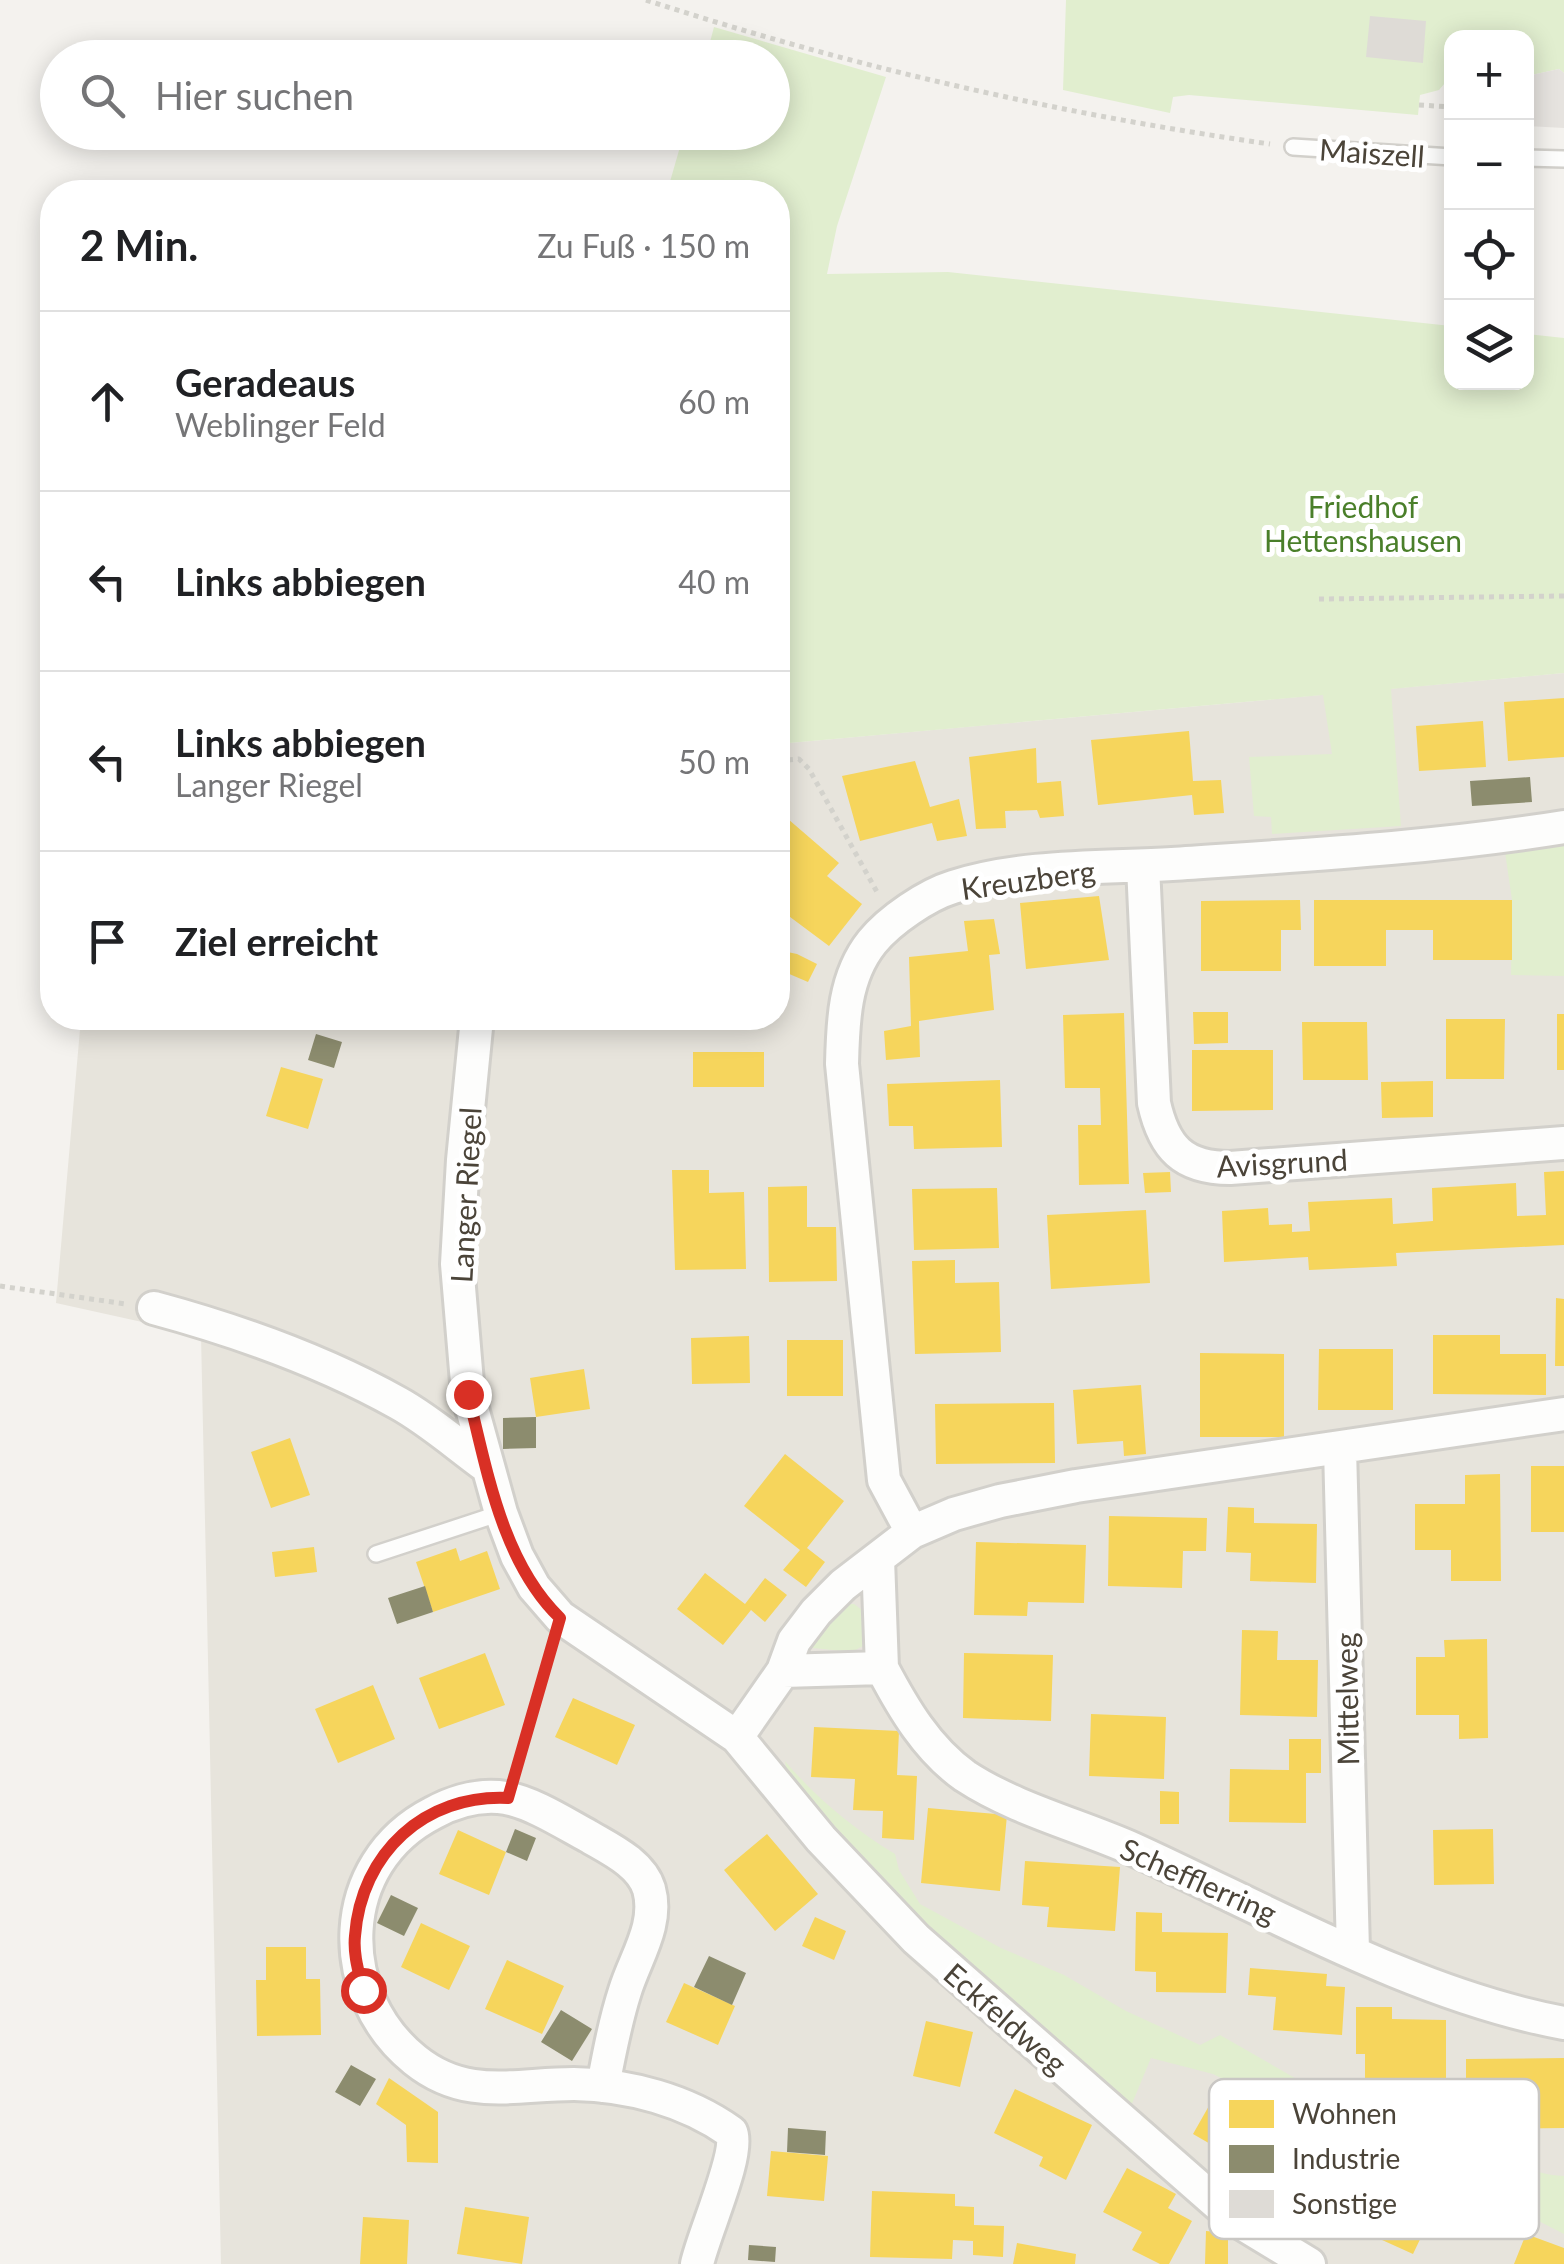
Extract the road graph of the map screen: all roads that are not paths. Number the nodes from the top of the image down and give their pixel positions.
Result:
1 (1293, 148) road end
2 (1444, 157) edge
3 (1534, 158) edge
4 (1564, 159) edge
5 (1564, 827) edge
6 (1144, 866) junction
7 (477, 1030) edge
8 (1564, 1142) edge
9 (154, 1308) road end
10 (1564, 1414) edge
11 (1340, 1448) junction
12 (486, 1466) junction
13 (501, 1514) junction
14 (912, 1532) junction
15 (376, 1554) dead end
16 (878, 1559) junction
17 (882, 1668) junction
18 (784, 1671) junction
19 (737, 1737) junction
20 (1353, 1950) junction
21 (1564, 2023) edge
22 (603, 2086) junction
23 (1209, 2195) edge
24 (1269, 2239) edge
25 (697, 2264) edge
26 (1309, 2264) edge

1 - 2 lane, Maiszell
3 - 4 lane
5 - 6 street, Kreuzberg
6 - 8 street, Avisgrund
6 - 14 street, Kreuzberg
7 - 12 street, Langer Riegel
9 - 12 street
10 - 11 street
11 - 14 street
11 - 20 street, Mittelweg
12 - 13 street, Langer Riegel
13 - 15 lane
13 - 19 street, Langer Riegel
14 - 16 street
16 - 17 street, Schefflerring
16 - 18 street
17 - 18 street
17 - 20 street, Schefflerring
18 - 19 street
19 - 23 street, Eckfeldweg
20 - 21 street, Schefflerring
22 - 22 street
22 - 25 street
24 - 26 street, Eckfeldweg

